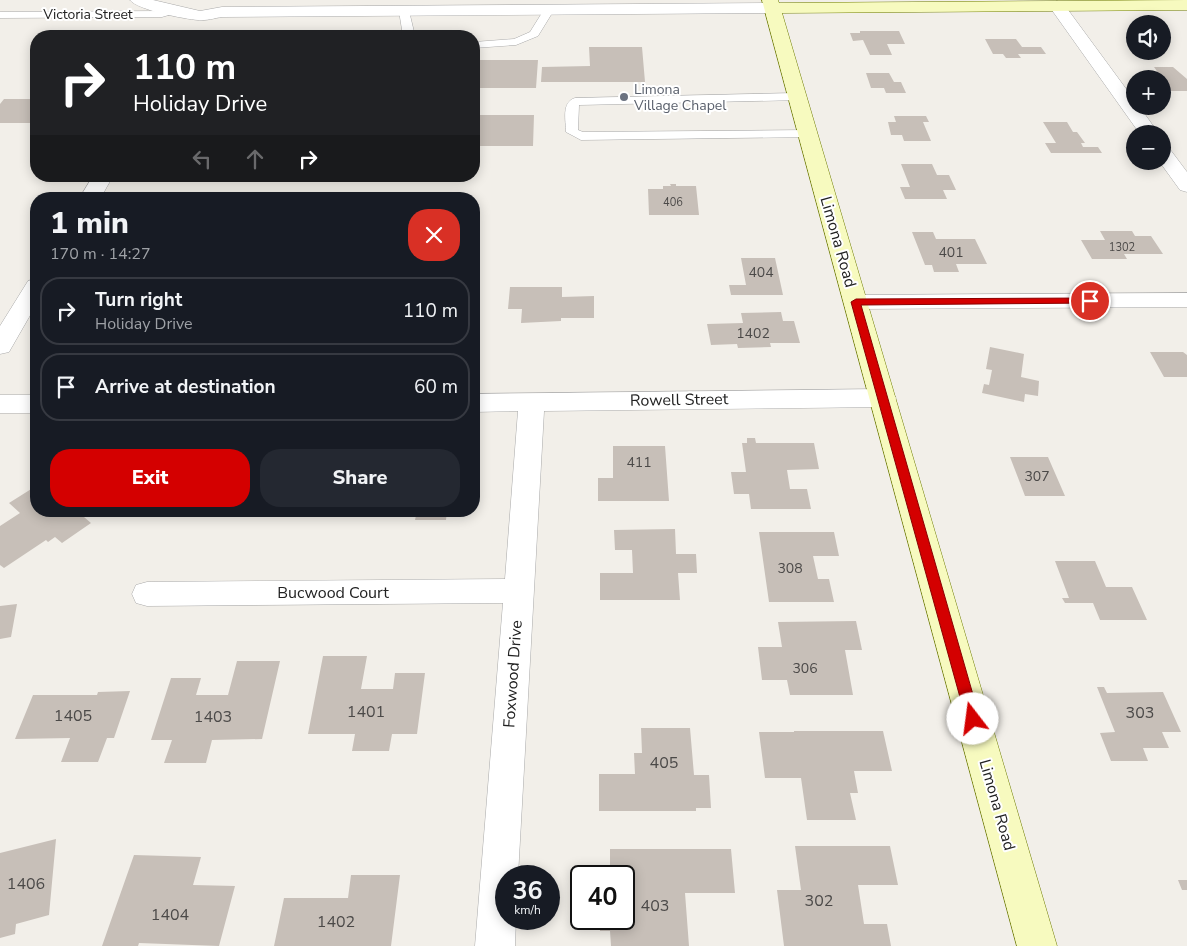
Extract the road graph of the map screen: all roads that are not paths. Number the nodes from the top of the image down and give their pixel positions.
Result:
1 (138, 0) edge
2 (771, 4) edge
3 (1187, 5) edge
4 (1057, 6) junction
5 (175, 10) junction
6 (549, 10) junction
7 (404, 11) junction
8 (0, 15) edge
9 (408, 30) edge
10 (480, 45) edge
11 (797, 97) junction
12 (1143, 125) edge
13 (807, 134) junction
14 (1171, 164) edge
15 (1187, 186) edge
16 (30, 296) edge
17 (1187, 300) edge
18 (856, 302) junction
19 (0, 346) edge
20 (883, 398) junction
21 (532, 402) junction
22 (480, 403) edge
23 (0, 404) edge
24 (30, 404) edge
25 (519, 591) junction
26 (147, 594) dead end
27 (495, 946) edge
28 (1037, 946) edge

1 - 5 street
2 - 4 street
2 - 6 street
2 - 11 street, Limona Road
3 - 4 street
4 - 12 street
5 - 7 street
5 - 8 lane, Victoria Street
6 - 7 street
6 - 10 lane
7 - 9 lane
11 - 13 street, Limona Road
11 - 13 lane
13 - 18 street, Limona Road
14 - 15 street
16 - 19 street
17 - 18 street
18 - 20 street, Limona Road
20 - 21 street, Rowell Street
20 - 28 street, Limona Road
21 - 22 street, Rowell Street
21 - 25 street, Foxwood Drive
23 - 24 street
25 - 26 street, Bucwood Court
25 - 27 street, Foxwood Drive

